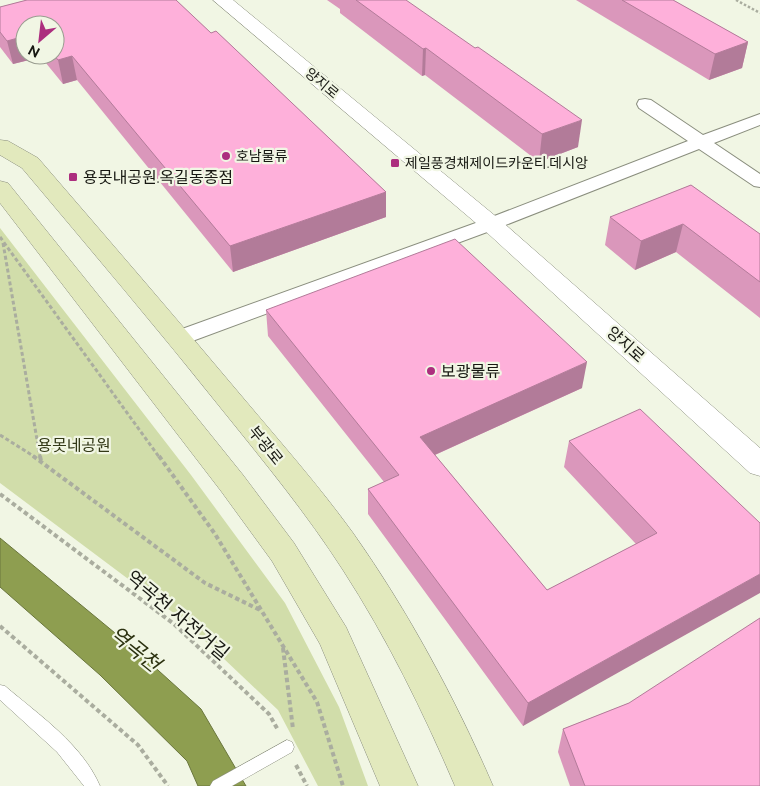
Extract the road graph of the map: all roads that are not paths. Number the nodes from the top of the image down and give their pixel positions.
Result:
1 (222, 0) edge
2 (645, 104) dead end
3 (760, 119) edge
4 (700, 142) junction
5 (0, 146) edge
6 (760, 182) edge
7 (0, 188) edge
8 (491, 224) junction
9 (179, 338) junction
10 (760, 465) edge
11 (0, 692) edge
12 (286, 747) road end
13 (92, 786) edge
14 (218, 786) edge
15 (399, 786) edge
16 (474, 786) edge

1 - 8 street, 양지로
2 - 4 street
3 - 4 street
4 - 6 street
4 - 8 street
5 - 9 main road, 부광로
7 - 15 main road
8 - 9 street
8 - 10 street, 양지로
9 - 16 main road, 부광로
11 - 13 lane
12 - 14 lane

